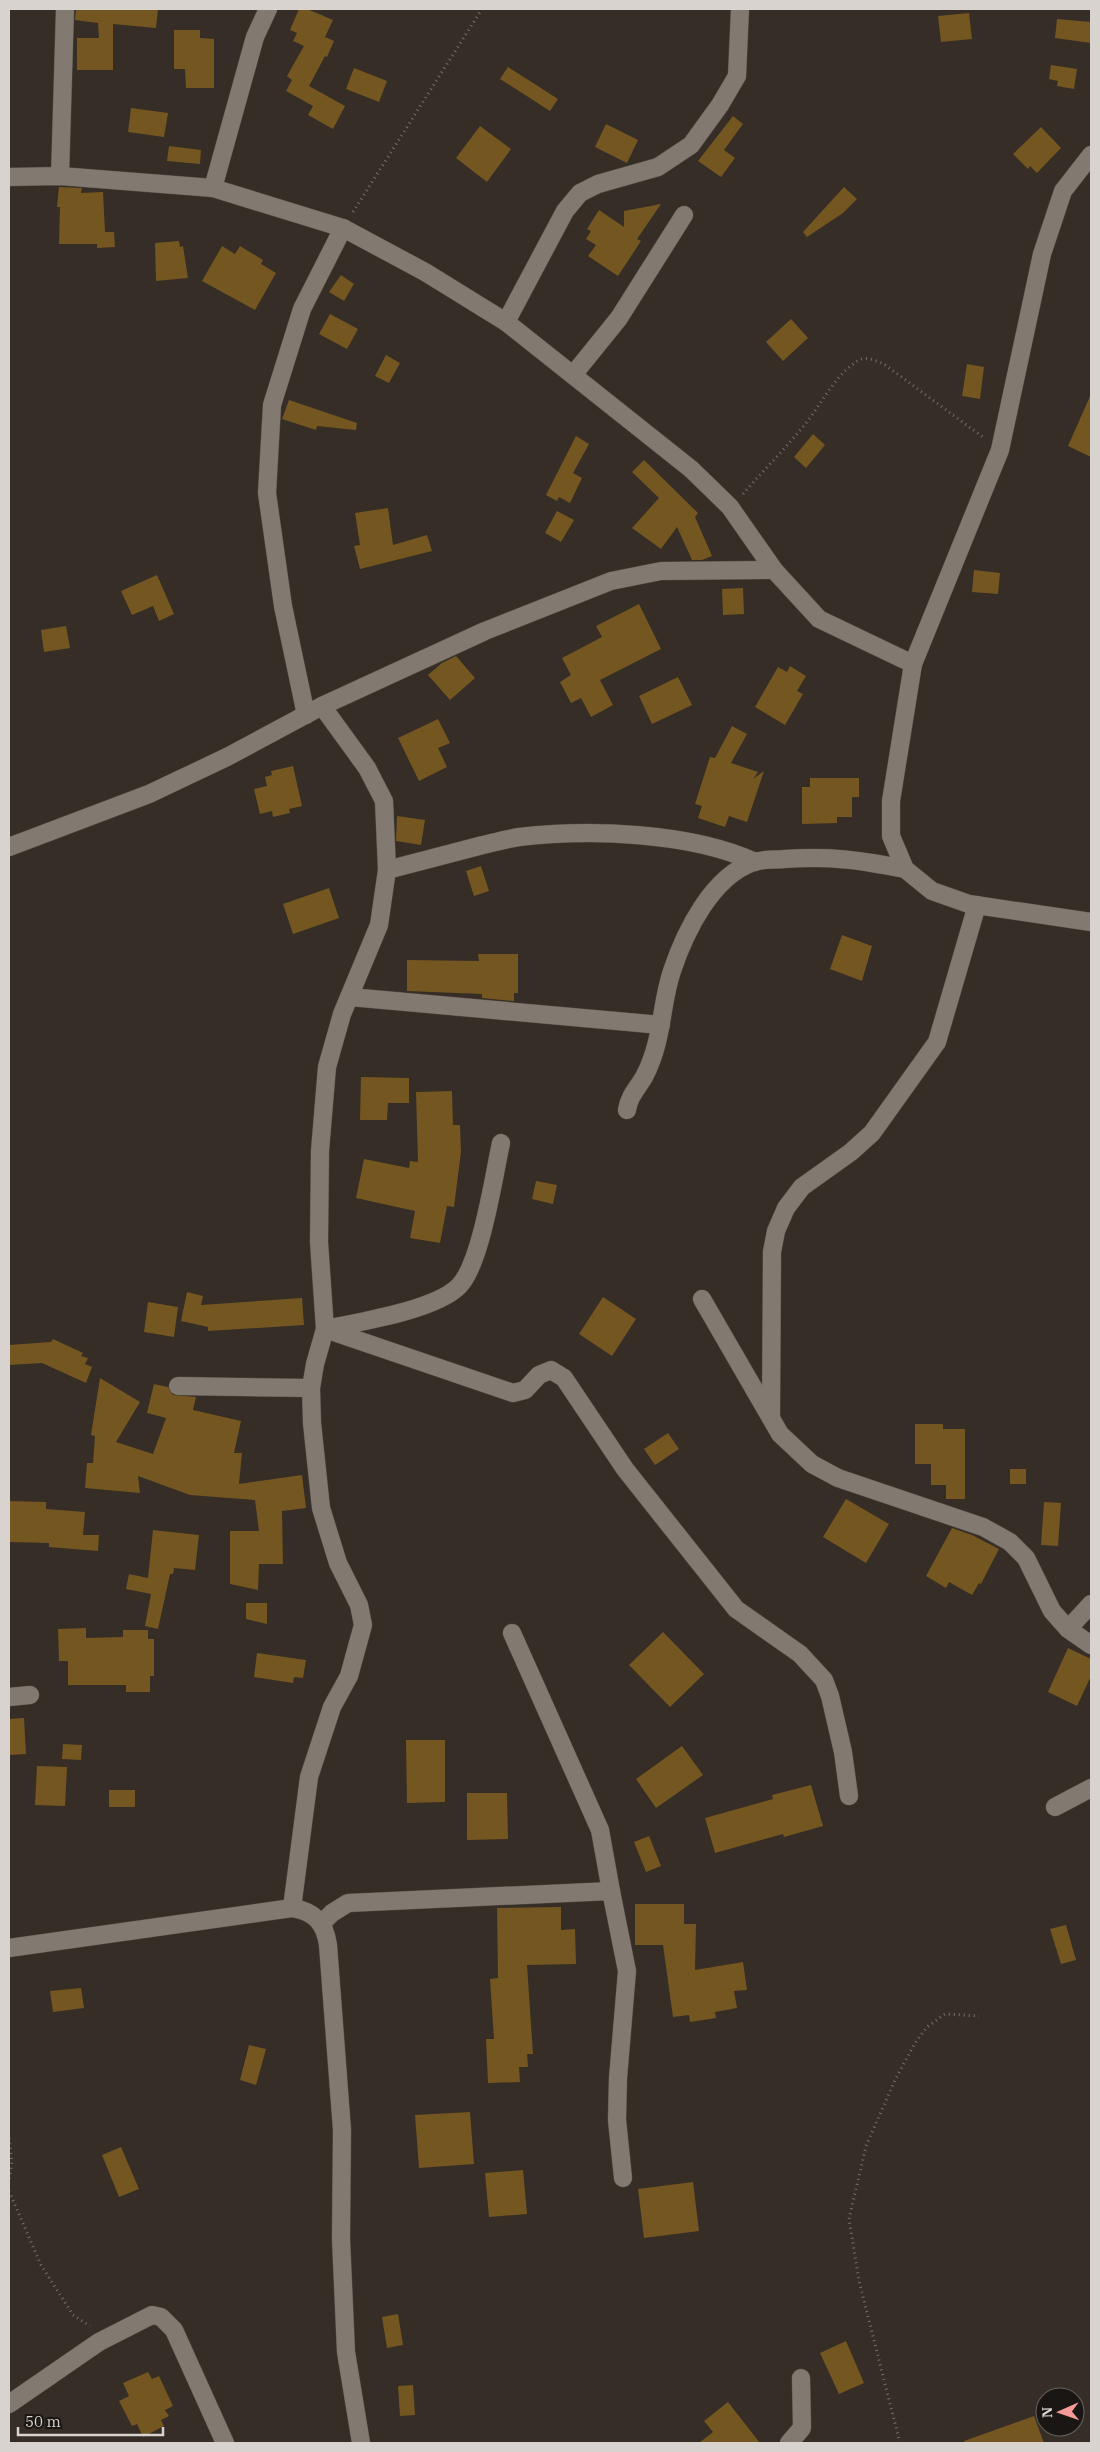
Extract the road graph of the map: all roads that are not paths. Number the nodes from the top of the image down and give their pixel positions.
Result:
1 (65, 9) edge
2 (268, 9) edge
3 (740, 9) edge
4 (1091, 155) edge
5 (60, 176) junction
6 (9, 177) edge
7 (213, 188) junction
8 (684, 215) dead end
9 (343, 228) junction
10 (506, 322) junction
11 (573, 376) junction
12 (774, 570) junction
13 (913, 664) junction
14 (322, 706) junction
15 (306, 715) junction
16 (9, 847) edge
17 (755, 862) junction
18 (905, 869) junction
19 (386, 870) junction
20 (977, 905) junction
21 (1091, 921) edge
22 (350, 998) junction
23 (661, 1025) junction
24 (628, 1110) dead end
25 (501, 1143) dead end
26 (702, 1299) dead end
27 (324, 1329) junction
28 (178, 1386) dead end
29 (312, 1388) junction
30 (771, 1418) junction
31 (1091, 1604) edge
32 (1068, 1629) junction
33 (512, 1633) dead end
34 (1091, 1645) edge
35 (30, 1695) dead end
36 (9, 1697) edge
37 (1091, 1788) edge
38 (849, 1796) dead end
39 (1056, 1807) dead end
40 (611, 1890) junction
41 (292, 1908) junction
42 (322, 1923) junction
43 (9, 1948) edge
44 (623, 2178) dead end
45 (801, 2378) dead end
46 (9, 2404) edge
47 (225, 2443) edge
48 (361, 2443) edge
49 (789, 2443) edge

1 - 5 street
2 - 7 street
3 - 10 street
4 - 13 street
5 - 6 street
5 - 7 street
7 - 9 street
8 - 11 street
9 - 10 street
9 - 15 street
10 - 11 street
11 - 12 street
12 - 13 street
12 - 14 street
13 - 18 street
14 - 15 street
14 - 19 street
15 - 16 street
17 - 18 street
17 - 19 street
17 - 23 street
18 - 20 street
19 - 22 street
20 - 21 street
20 - 30 street
22 - 23 street
22 - 27 street
23 - 24 street
25 - 27 street
26 - 30 street
27 - 29 street
27 - 38 street
28 - 29 street
29 - 41 street
30 - 32 street
31 - 32 street
32 - 34 street
33 - 40 street
35 - 36 street
37 - 39 street
40 - 42 street
40 - 44 street
41 - 42 street
41 - 43 street
42 - 48 street
45 - 49 street
46 - 47 street

